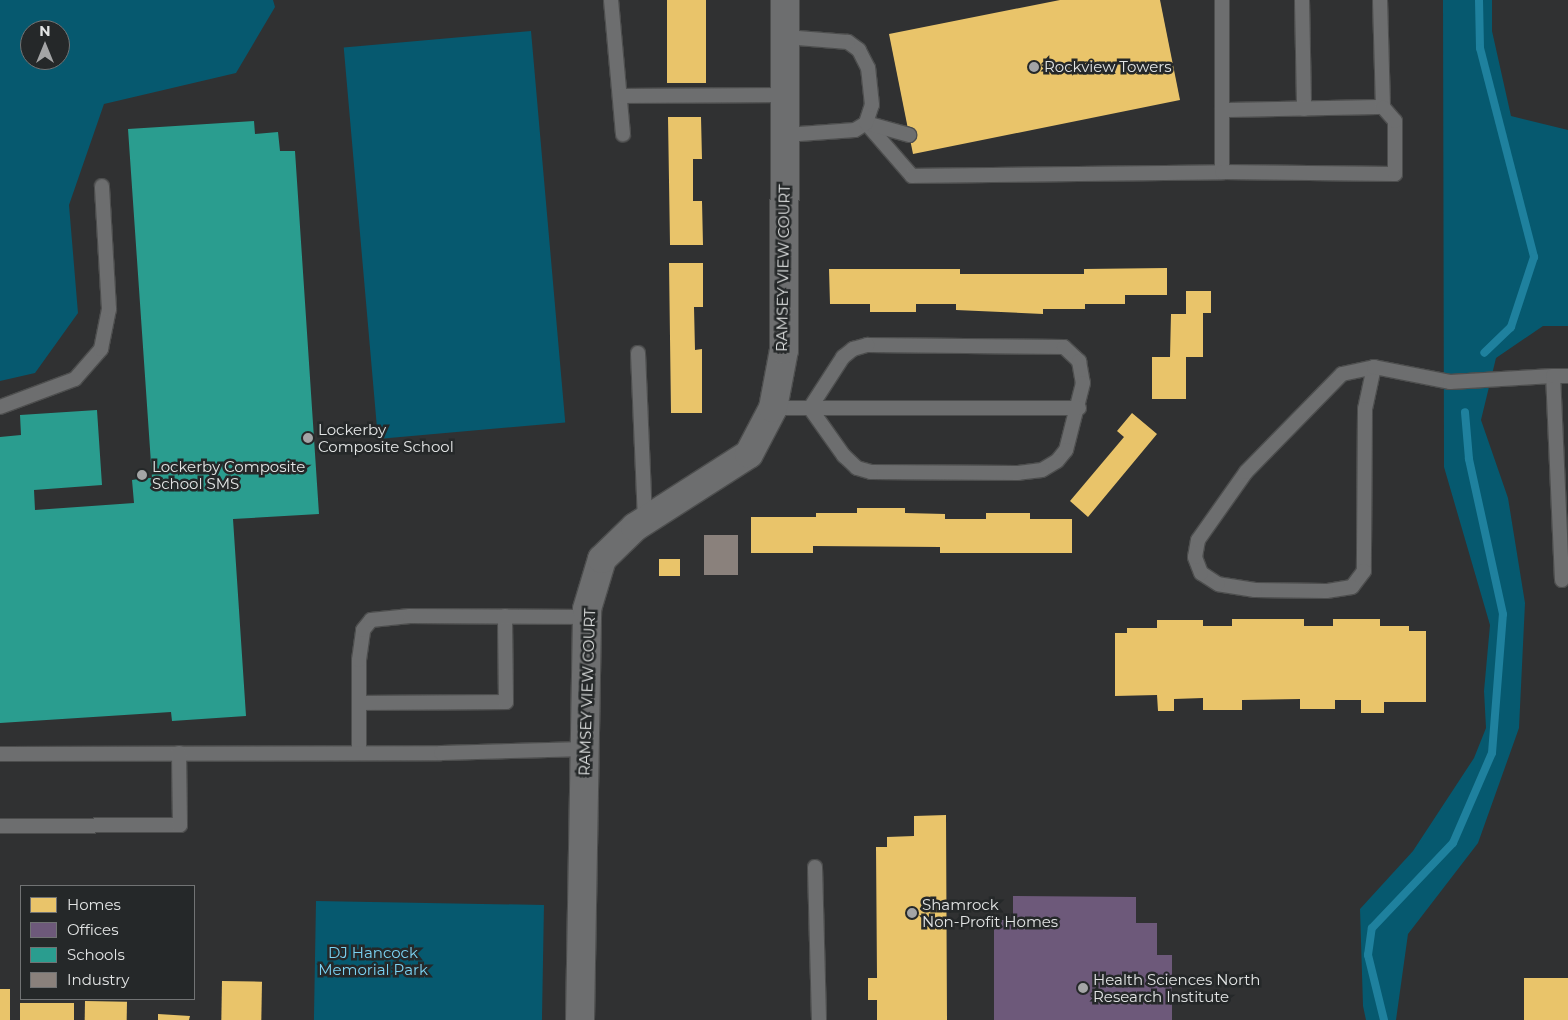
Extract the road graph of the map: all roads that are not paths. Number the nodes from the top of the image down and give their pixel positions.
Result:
1 (610, 0) edge
2 (785, 0) edge
3 (1222, 0) edge
4 (1302, 0) edge
5 (1380, 0) edge
6 (785, 37) junction
7 (785, 95) junction
8 (620, 96) junction
9 (1383, 108) junction
10 (1304, 109) junction
11 (1222, 110) junction
12 (866, 122) junction
13 (623, 134) dead end
14 (909, 135) dead end
15 (785, 136) junction
16 (1222, 172) junction
17 (102, 186) dead end
18 (638, 353) dead end
19 (1374, 367) junction
20 (1553, 376) junction
21 (1568, 376) edge
22 (0, 407) edge
23 (773, 408) junction
24 (810, 408) junction
25 (1079, 408) junction
26 (645, 520) junction
27 (1562, 580) dead end
28 (505, 616) junction
29 (586, 617) junction
30 (359, 703) junction
31 (584, 749) junction
32 (179, 753) junction
33 (359, 753) junction
34 (0, 754) edge
35 (0, 826) edge
36 (815, 867) dead end
37 (580, 1020) edge
38 (819, 1020) edge

1 - 8 lane
2 - 6 street, RAMSEY VIEW COURT
3 - 11 lane
4 - 10 lane
5 - 9 lane
6 - 7 street, RAMSEY VIEW COURT
6 - 12 lane
7 - 8 lane
7 - 15 street, RAMSEY VIEW COURT
8 - 13 lane
9 - 10 lane
9 - 16 lane
10 - 11 lane
11 - 16 lane
12 - 14 lane
12 - 15 lane
12 - 16 lane
15 - 23 street, RAMSEY VIEW COURT
17 - 22 lane
18 - 26 lane
19 - 19 lane
19 - 20 lane
20 - 21 lane
20 - 27 lane
23 - 24 lane
23 - 26 street, RAMSEY VIEW COURT
24 - 25 lane
24 - 25 lane
24 - 25 lane
26 - 29 street, RAMSEY VIEW COURT
28 - 29 lane
28 - 30 lane
28 - 30 lane
29 - 31 street, RAMSEY VIEW COURT
30 - 33 lane
31 - 33 lane
31 - 37 street, RAMSEY VIEW COURT
32 - 33 lane
32 - 34 lane
32 - 35 lane
36 - 38 lane

